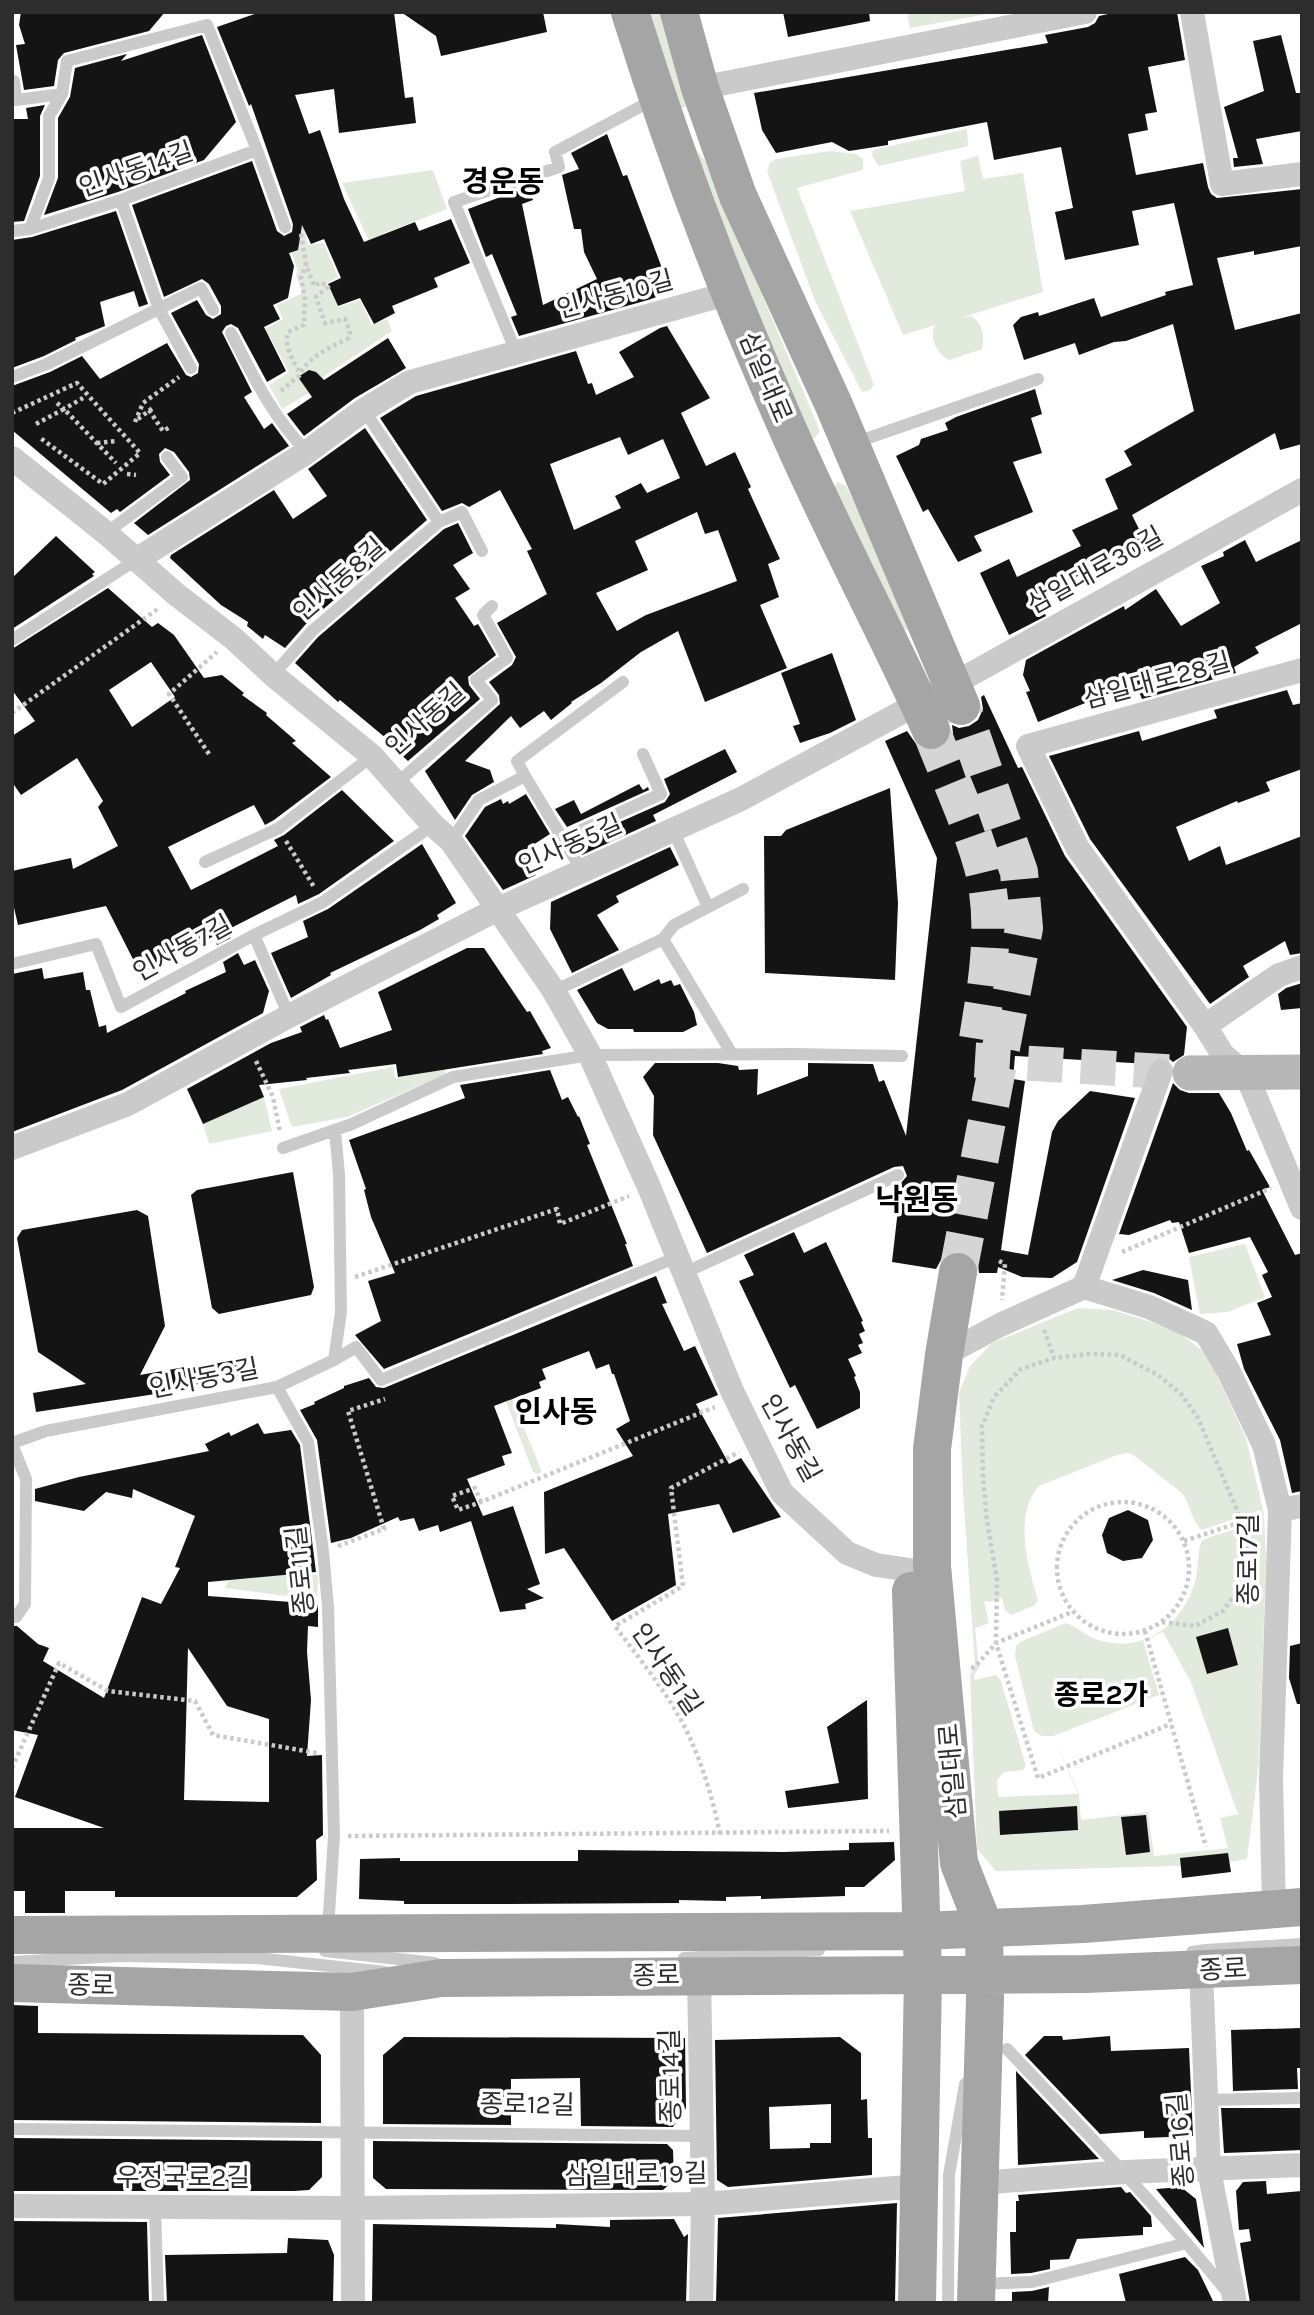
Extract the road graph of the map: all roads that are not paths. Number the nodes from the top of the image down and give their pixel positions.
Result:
1 (630, 12) edge
2 (679, 12) edge
3 (1085, 12) edge
4 (1192, 12) edge
5 (12, 81) edge
6 (700, 88) junction
7 (62, 94) junction
8 (657, 99) junction
9 (257, 150) junction
10 (1302, 174) edge
11 (121, 200) junction
12 (285, 227) dead end
13 (30, 229) junction
14 (12, 231) edge
15 (730, 293) junction
16 (159, 309) junction
17 (213, 310) dead end
18 (231, 333) dead end
19 (516, 352) junction
20 (191, 368) road end
21 (12, 377) edge
22 (1038, 379) dead end
23 (833, 403) junction
24 (364, 410) junction
25 (779, 411) junction
26 (850, 445) junction
27 (307, 452) junction
28 (167, 457) dead end
29 (14, 462) edge
30 (1302, 490) edge
31 (439, 522) junction
32 (106, 533) junction
33 (481, 551) dead end
34 (136, 560) junction
35 (492, 606) dead end
36 (12, 640) edge
37 (1302, 670) edge
38 (273, 675) junction
39 (623, 682) dead end
40 (956, 695) junction
41 (925, 717) junction
42 (643, 754) dead end
43 (372, 756) junction
44 (525, 776) junction
45 (397, 783) junction
46 (673, 830) junction
47 (442, 833) junction
48 (564, 838) junction
49 (205, 862) dead end
50 (582, 871) junction
51 (743, 889) dead end
52 (708, 907) junction
53 (498, 909) junction
54 (254, 935) junction
55 (663, 939) junction
56 (12, 964) edge
57 (1302, 967) edge
58 (554, 991) junction
59 (289, 1016) junction
60 (1205, 1026) junction
61 (732, 1054) junction
62 (590, 1055) junction
63 (902, 1056) dead end
64 (1176, 1072) joint
65 (1302, 1072) edge
66 (1246, 1073) junction
67 (335, 1130) junction
68 (12, 1148) edge
69 (283, 1148) road end
70 (898, 1175) dead end
71 (1302, 1208) edge
72 (680, 1265) junction
73 (1084, 1287) junction
74 (944, 1355) junction
75 (334, 1360) junction
76 (277, 1387) junction
77 (12, 1444) edge
78 (1282, 1510) edge
79 (910, 1570) junction
80 (12, 1617) edge
81 (1290, 1908) edge
82 (984, 1927) junction
83 (923, 1931) junction
84 (208, 1934) junction
85 (12, 1935) edge
86 (320, 1942) junction
87 (863, 1943) dead end
88 (1302, 1944) edge
89 (286, 1946) dead end
90 (825, 1949) dead end
91 (1182, 1961) junction
92 (12, 1962) edge
93 (590, 1964) dead end
94 (1302, 1965) edge
95 (686, 1967) junction
96 (985, 1973) junction
97 (923, 1976) junction
98 (441, 1978) junction
99 (12, 1983) edge
100 (352, 1992) junction
101 (1007, 2049) dead end
102 (971, 2054) dead end
103 (968, 2067) dead end
104 (1302, 2098) edge
105 (1206, 2100) junction
106 (12, 2129) edge
107 (352, 2131) junction
108 (701, 2136) junction
109 (920, 2143) junction
110 (1302, 2165) edge
111 (1209, 2170) junction
112 (1125, 2172) junction
113 (979, 2183) junction
114 (919, 2186) junction
115 (703, 2204) junction
116 (12, 2206) edge
117 (155, 2207) junction
118 (353, 2208) junction
119 (1187, 2243) junction
120 (967, 2297) edge
121 (1235, 2302) edge
122 (158, 2303) edge
123 (353, 2303) edge
124 (701, 2303) edge
125 (918, 2303) edge
126 (929, 2303) edge

1 - 8 main road, 삼일대로
2 - 6 main road, 삼일대로
3 - 6 street
4 - 10 street
5 - 7 lane
6 - 23 main road, 삼일대로
7 - 9 lane, 인사동14길
7 - 13 lane, 인사동14길
8 - 15 main road, 삼일대로
8 - 19 lane
9 - 11 lane, 인사동14길
9 - 12 lane, 인사동14길
11 - 13 lane, 인사동14길
11 - 16 lane
13 - 14 lane, 인사동14길
15 - 19 street, 인사동10길
15 - 25 main road, 삼일대로
16 - 17 lane
16 - 20 lane
16 - 21 lane
18 - 27 lane
19 - 24 street, 인사동10길
22 - 26 lane
23 - 25 main road
23 - 26 main road, 삼일대로
24 - 27 street, 인사동10길
24 - 31 lane
25 - 41 main road, 삼일대로
26 - 40 main road, 삼일대로
27 - 34 street, 인사동10길
28 - 32 lane
29 - 32 street, 인사동길
30 - 40 street, 삼일대로30길
31 - 33 lane
31 - 38 lane, 인사동8길
32 - 34 street, 인사동길
34 - 36 lane
34 - 38 street, 인사동길
35 - 45 lane, 인사동길
37 - 60 street, 삼일대로28길
38 - 43 street, 인사동길
39 - 44 lane
40 - 41 street, 삼일대로30길
41 - 46 street, 인사동5길
42 - 48 lane
43 - 45 street, 인사동길
43 - 49 lane, 인사동길
44 - 47 lane
44 - 48 lane
45 - 47 street, 인사동길
46 - 50 street, 인사동5길
46 - 52 lane
47 - 53 street, 인사동길
47 - 54 lane, 인사동7길
48 - 50 lane
50 - 53 street, 인사동5길
51 - 52 lane
52 - 55 lane
53 - 58 street, 인사동길
53 - 59 street, 인사동5길
54 - 56 lane, 인사동7길
54 - 59 lane, 인사동7길
55 - 58 lane
55 - 61 lane
57 - 60 street
58 - 62 street, 인사동길
59 - 68 street, 인사동5길
60 - 66 street
61 - 62 lane
61 - 63 lane
62 - 67 lane
62 - 72 street, 인사동길
64 - 66 street
64 - 73 street
65 - 66 street
66 - 71 street
67 - 69 lane
67 - 75 lane
70 - 72 lane
72 - 75 lane, 인사동3길
72 - 79 street, 인사동길
73 - 74 street
73 - 78 street, 종로17길
74 - 79 main road, 삼일대로
74 - 82 main road, 삼일대로
75 - 76 lane, 인사동3길
76 - 77 lane, 인사동3길
76 - 86 lane, 종로11길
77 - 80 lane
78 - 81 street, 종로17길
79 - 83 main road, 삼일대로
81 - 82 main road, 종로
82 - 83 main road, 종로
82 - 96 main road, 삼일대로
83 - 86 main road, 종로
83 - 87 lane
83 - 97 main road, 삼일대로
84 - 85 main road, 종로
84 - 86 main road, 종로
84 - 89 lane
86 - 93 lane
88 - 91 lane
90 - 95 lane
91 - 94 main road, 종로
91 - 96 main road, 종로
91 - 105 street, 종로16길
92 - 98 lane
95 - 97 main road, 종로
95 - 98 main road, 종로
95 - 108 street, 종로14길
96 - 97 main road, 종로
96 - 102 lane
96 - 113 main road, 삼일대로
97 - 109 main road, 삼일대로
98 - 100 main road, 종로
99 - 100 main road, 종로
100 - 107 street
101 - 112 lane
103 - 120 lane
104 - 105 lane
105 - 111 street, 종로16길
106 - 107 lane, 종로12길
107 - 108 lane, 종로12길
107 - 118 street
108 - 115 street, 종로14길
109 - 114 main road, 삼일대로
109 - 126 lane
110 - 111 street
111 - 112 street
111 - 121 street, 종로16길
112 - 113 street
112 - 119 lane
113 - 120 main road, 삼일대로
114 - 115 street, 삼일대로19길
114 - 125 main road, 삼일대로
115 - 118 street, 삼일대로19길
115 - 124 street, 종로14길
116 - 117 street, 우정국로2길
117 - 118 street, 우정국로2길
117 - 122 lane
118 - 123 street
119 - 120 lane
119 - 121 lane

